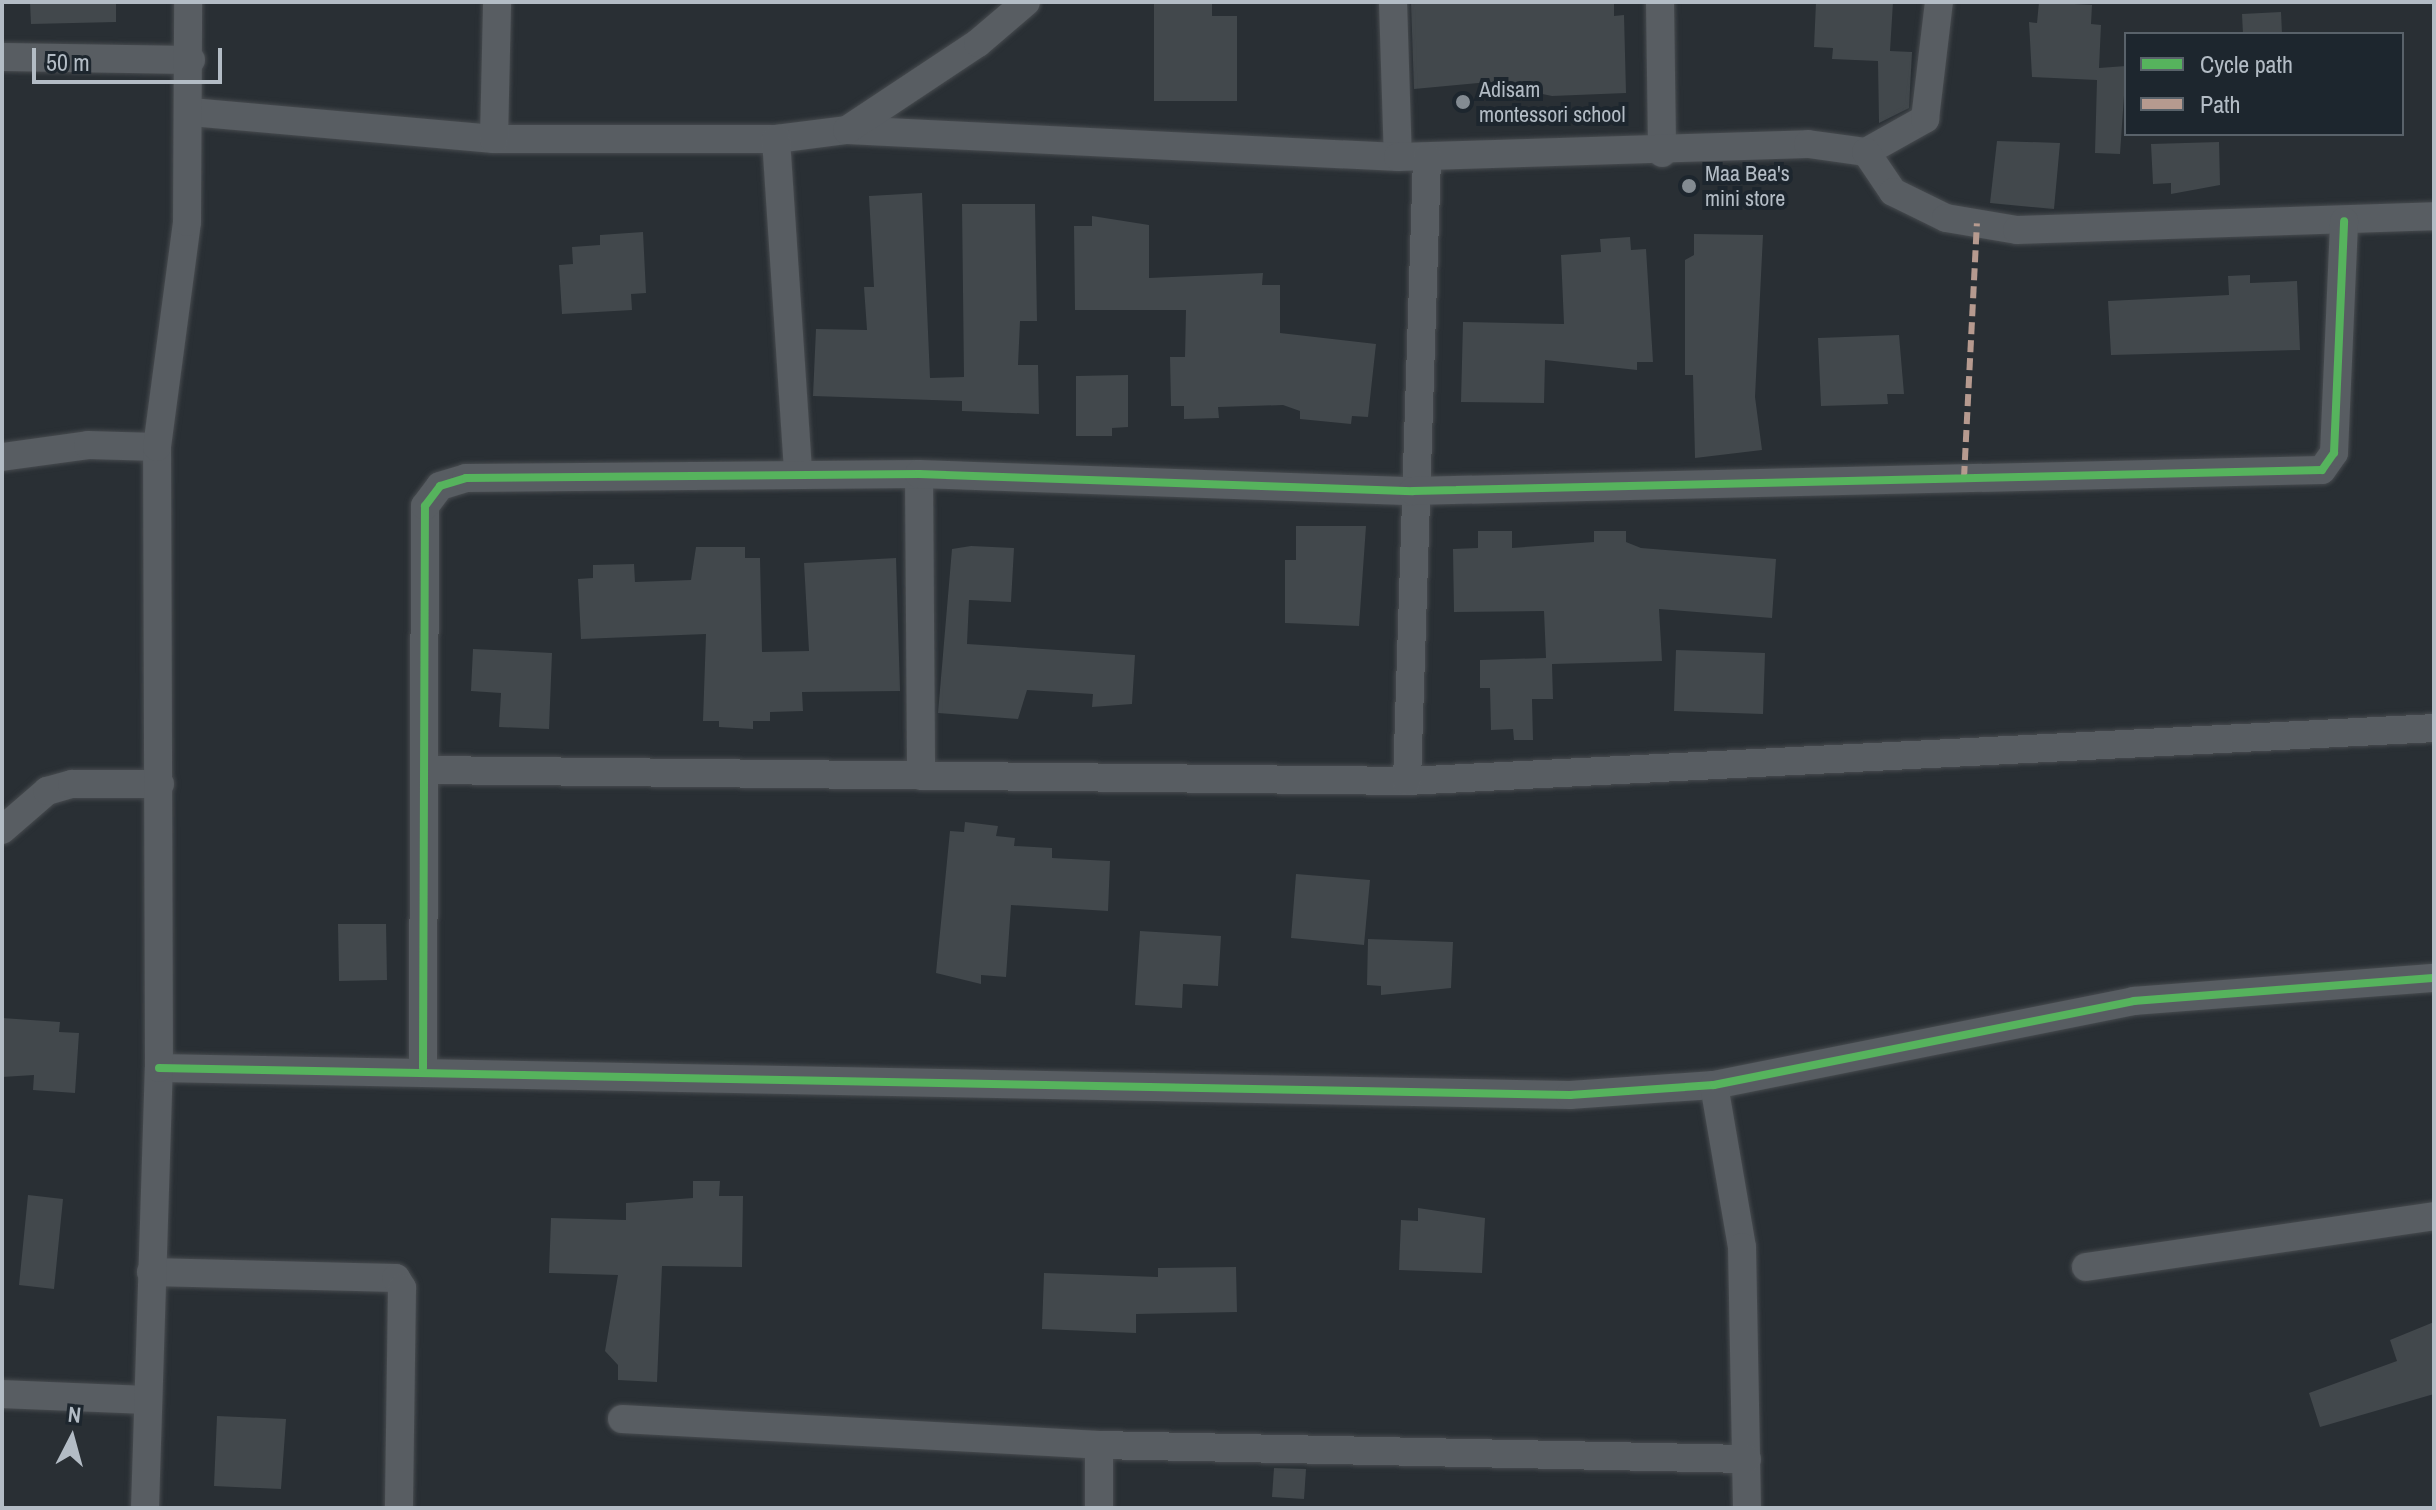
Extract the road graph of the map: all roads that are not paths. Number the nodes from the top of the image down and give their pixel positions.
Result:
1 (188, 2) edge
2 (497, 2) edge
3 (1026, 2) edge
4 (1393, 2) edge
5 (1660, 2) edge
6 (1939, 2) edge
7 (2, 57) edge
8 (191, 60) junction
9 (191, 112) junction
10 (847, 130) junction
11 (494, 139) junction
12 (776, 139) junction
13 (1866, 152) junction
14 (1662, 153) junction
15 (1398, 157) junction
16 (1427, 157) junction
17 (2434, 216) edge
18 (2344, 221) junction
19 (157, 447) junction
20 (2, 457) edge
21 (798, 474) junction
22 (919, 474) junction
23 (1413, 491) junction
24 (2434, 728) edge
25 (426, 770) junction
26 (921, 776) junction
27 (1407, 781) junction
28 (160, 784) junction
29 (2, 830) edge
30 (2434, 978) edge
31 (159, 1068) junction
32 (423, 1068) junction
33 (1714, 1085) junction
34 (2434, 1216) edge
35 (2086, 1267) dead end
36 (151, 1272) junction
37 (2, 1394) edge
38 (145, 1400) junction
39 (622, 1419) dead end
40 (1099, 1445) junction
41 (1747, 1459) junction
42 (145, 1508) edge
43 (399, 1508) edge
44 (1099, 1508) edge
45 (1747, 1508) edge

1 - 8 street
2 - 11 street
3 - 10 street
4 - 15 street
5 - 14 street
6 - 13 street
7 - 8 street
8 - 9 street
9 - 11 street
9 - 19 street
10 - 12 street
10 - 15 street
11 - 12 street
12 - 21 street
13 - 14 street
13 - 18 street
14 - 16 street
15 - 16 street
16 - 23 street
17 - 18 street
18 - 23 street
19 - 20 street
19 - 28 street
21 - 22 street
21 - 25 street
22 - 23 street
22 - 26 street
23 - 27 street
24 - 27 street
25 - 26 street
25 - 32 street
26 - 27 street
28 - 29 street
28 - 31 street
30 - 33 street
31 - 32 street
31 - 36 street
32 - 33 street
33 - 41 street
34 - 35 street
36 - 38 street
36 - 43 street
37 - 38 street
38 - 42 street
39 - 40 street
40 - 41 street
40 - 44 street
41 - 45 street

